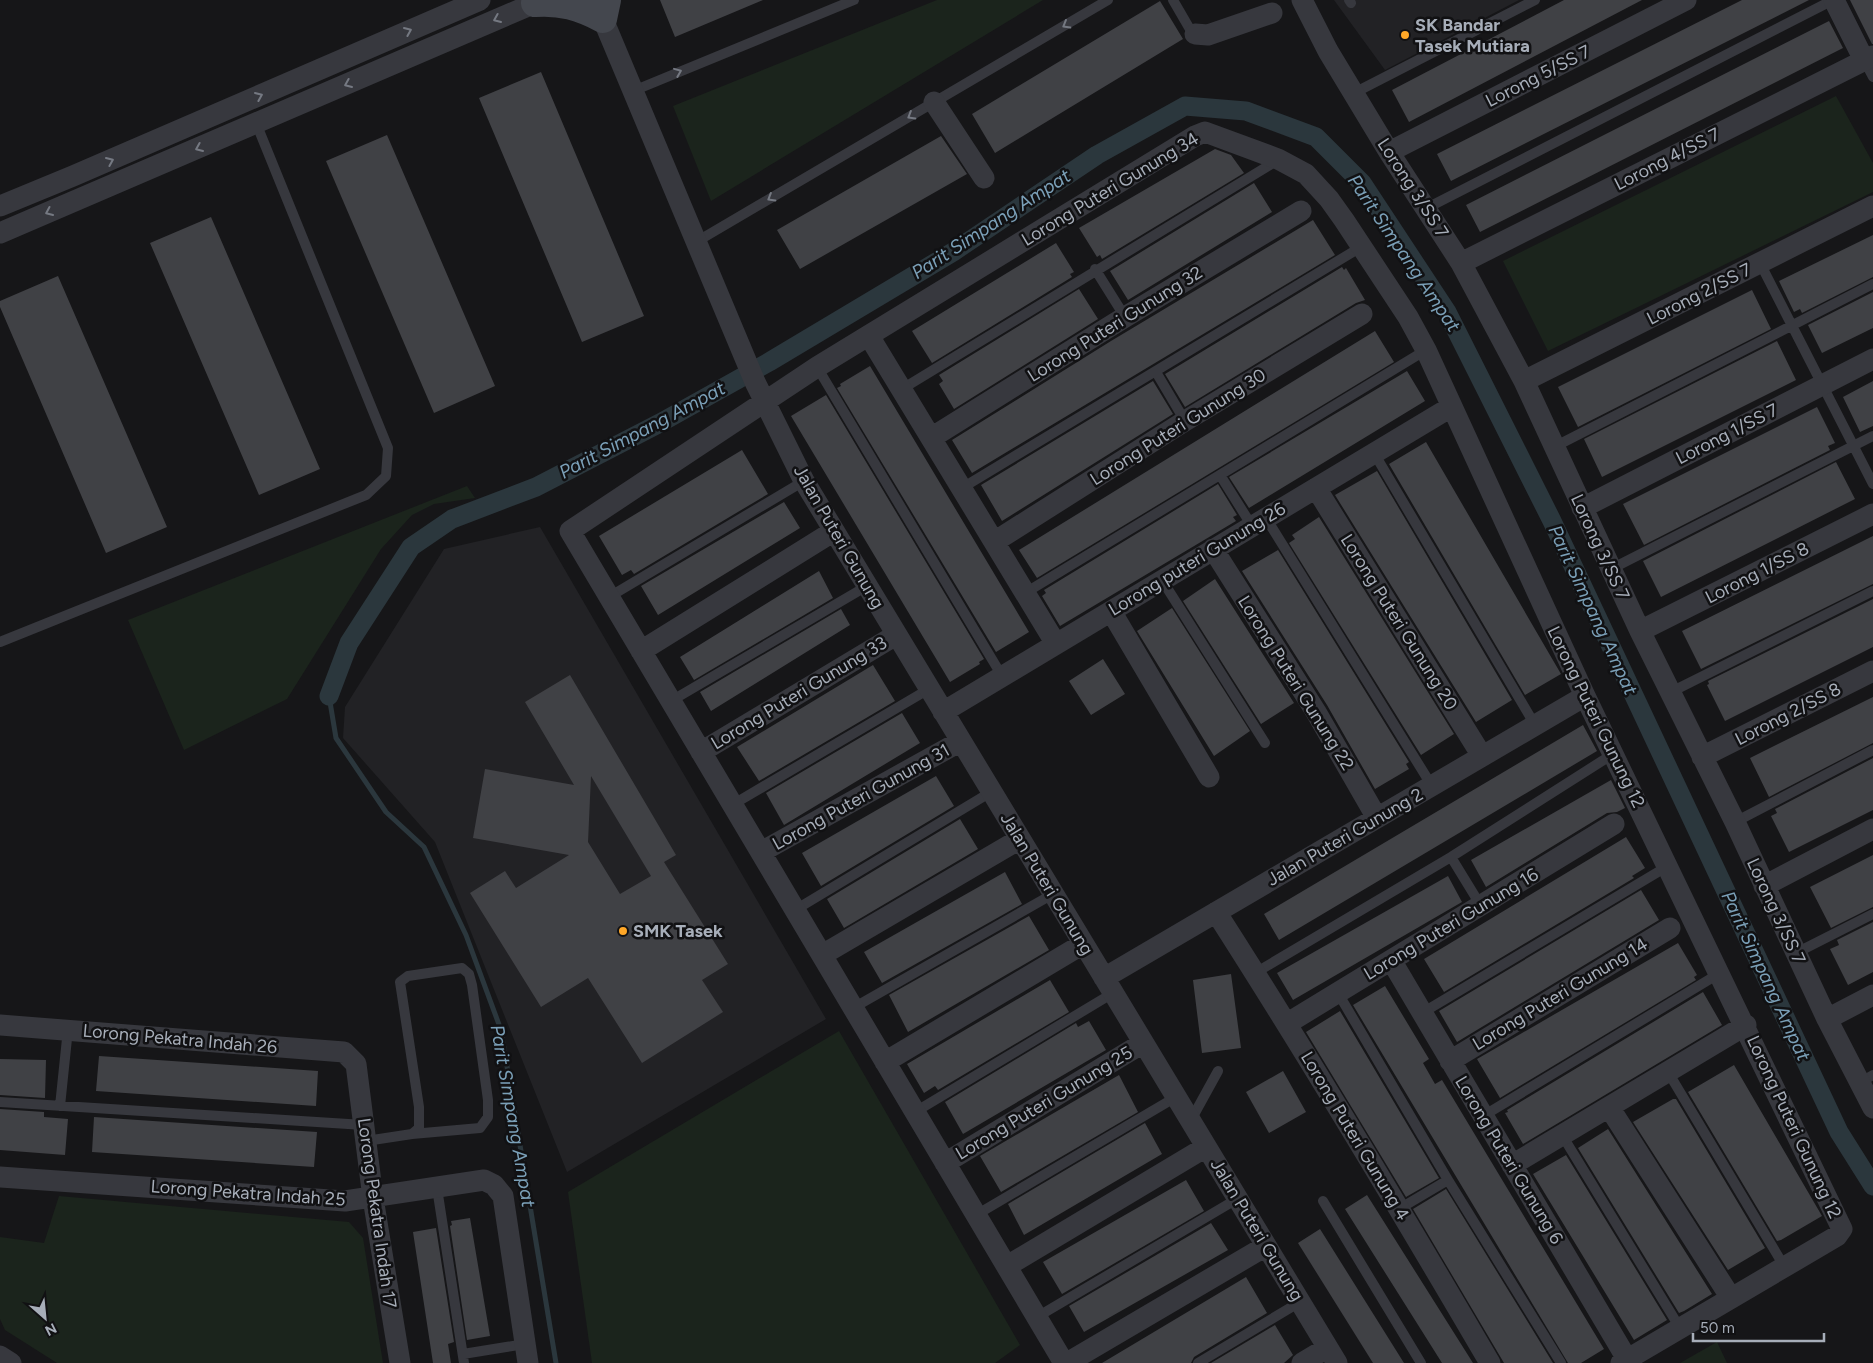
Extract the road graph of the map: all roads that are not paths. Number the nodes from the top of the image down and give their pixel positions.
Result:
1 (480, 0) edge
2 (854, 0) edge
3 (1108, 0) edge
4 (1173, 0) edge
5 (1302, 0) edge
6 (1535, 0) edge
7 (1686, 0) edge
8 (1834, 0) edge
9 (538, 2) edge
10 (602, 6) edge
11 (1272, 13) dead end
12 (1195, 34) joint
13 (1870, 64) edge
14 (633, 91) junction
15 (1354, 93) junction
16 (934, 102) junction
17 (256, 123) junction
18 (1389, 152) junction
19 (1278, 159) junction
20 (73, 176) junction
21 (984, 178) dead end
22 (82, 198) junction
23 (0, 206) edge
24 (1873, 206) edge
25 (1425, 209) junction
26 (1301, 211) dead end
27 (0, 233) edge
28 (696, 242) junction
29 (1361, 247) junction
30 (1461, 263) junction
31 (1760, 263) junction
32 (1095, 269) junction
33 (1873, 284) edge
34 (1362, 314) dead end
35 (1125, 317) junction
36 (1792, 325) junction
37 (869, 336) junction
38 (1426, 350) junction
39 (1873, 359) edge
40 (817, 366) junction
41 (1156, 372) junction
42 (1524, 381) junction
43 (1824, 385) junction
44 (902, 389) junction
45 (764, 401) junction
46 (1451, 407) junction
47 (1185, 421) junction
48 (1873, 436) edge
49 (931, 438) junction
50 (1854, 445) junction
51 (1554, 447) junction
52 (1374, 453) junction
53 (1220, 475) junction
54 (804, 481) junction
55 (1873, 484) edge
56 (962, 488) junction
57 (1316, 488) junction
58 (1582, 508) junction
59 (1873, 514) edge
60 (1259, 522) junction
61 (834, 531) junction
62 (994, 542) junction
63 (1213, 549) junction
64 (1611, 569) junction
65 (1162, 580) junction
66 (867, 586) junction
67 (1873, 591) edge
68 (1025, 593) junction
69 (610, 597) junction
70 (1111, 611) junction
71 (1640, 631) junction
72 (896, 635) junction
73 (0, 642) edge
74 (1056, 644) junction
75 (641, 651) junction
76 (1873, 671) edge
77 (1002, 676) junction
78 (929, 689) junction
79 (1671, 692) junction
80 (1585, 696) junction
81 (671, 701) junction
82 (943, 712) junction
83 (1535, 725) junction
84 (961, 741) junction
85 (1265, 744) dead end
86 (1873, 750) edge
87 (701, 752) junction
88 (1613, 754) junction
89 (1482, 756) junction
90 (1702, 757) junction
91 (1209, 777) dead end
92 (1432, 786) junction
93 (991, 792) junction
94 (732, 805) junction
95 (1377, 818) junction
96 (1735, 822) junction
97 (1614, 824) dead end
98 (1873, 829) edge
99 (1020, 839) junction
100 (761, 852) junction
101 (1451, 858) junction
102 (1668, 866) junction
103 (1764, 886) junction
104 (1053, 894) junction
105 (1481, 906) junction
106 (795, 910) junction
107 (1216, 912) junction
108 (1873, 914) edge
109 (1670, 928) dead end
110 (1084, 944) junction
111 (1796, 953) junction
112 (822, 955) junction
113 (1391, 960) junction
114 (1255, 973) junction
115 (1720, 973) junction
116 (1108, 985) junction
117 (1338, 993) junction
118 (1873, 995) edge
119 (853, 1008) junction
120 (1422, 1013) junction
121 (1827, 1019) junction
122 (1288, 1023) junction
123 (0, 1025) edge
124 (1746, 1025) junction
125 (68, 1029) junction
126 (1143, 1043) junction
127 (1450, 1061) junction
128 (885, 1062) junction
129 (356, 1064) joint
130 (1218, 1071) dead end
131 (1668, 1072) junction
132 (1866, 1079) edge
133 (1176, 1097) junction
134 (0, 1102) edge
135 (60, 1106) junction
136 (1609, 1107) junction
137 (1873, 1108) edge
138 (915, 1112) junction
139 (1483, 1116) junction
140 (1190, 1121) junction
141 (365, 1133) junction
142 (412, 1134) junction
143 (1562, 1135) junction
144 (1206, 1147) junction
145 (945, 1163) junction
146 (1512, 1165) junction
147 (0, 1177) edge
148 (1448, 1180) junction
149 (437, 1188) junction
150 (374, 1198) junction
151 (1238, 1199) junction
152 (1324, 1201) dead end
153 (1399, 1209) junction
154 (976, 1215) junction
155 (1266, 1246) junction
156 (1007, 1266) junction
157 (1784, 1266) junction
158 (1731, 1298) junction
159 (1300, 1302) junction
160 (1037, 1317) junction
161 (1680, 1328) junction
162 (527, 1354) edge
163 (1332, 1355) edge
164 (0, 1356) edge
165 (463, 1359) edge
166 (1624, 1361) edge
167 (11, 1363) edge
168 (400, 1363) edge
169 (1066, 1363) edge
170 (1198, 1363) edge
171 (1302, 1363) edge
172 (1421, 1363) edge
173 (1490, 1363) edge
174 (1561, 1363) edge

20 -> 1 street
14 -> 2 lane
3 -> 16 lane
4 - 12 lane
5 - 15 street, Lorong 3/SS 7
6 - 15 lane
7 - 18 street, Lorong 5/SS 7
8 - 13 street
8 - 25 lane
9 - 10 street
9 -> 17 street
10 - 14 street, Jalan Puteri Gunung
11 - 12 street
13 - 30 street, Lorong 4/SS 7
14 - 28 street, Jalan Puteri Gunung
15 - 18 street, Lorong 3/SS 7
16 - 21 street
16 -> 28 lane
17 -> 22 street
17 - 73 lane
18 - 25 street, Lorong 3/SS 7
19 - 29 street, Lorong Puteri Gunung 34
19 - 32 lane
19 - 37 street, Lorong Puteri Gunung 34
20 - 22 street
20 - 23 street
22 -> 27 street
24 - 31 street, Lorong 2/SS 7
25 - 30 street, Lorong 3/SS 7
26 - 35 street, Lorong Puteri Gunung 32
28 - 45 street, Jalan Puteri Gunung
29 - 38 street, Lorong Puteri Gunung 34
29 - 41 lane
30 - 42 street, Lorong 3/SS 7
31 - 36 lane
31 - 42 street, Lorong 2/SS 7
32 - 35 lane
32 - 44 lane
33 - 36 lane
34 - 47 street, Lorong Puteri Gunung 30
35 - 49 street, Lorong Puteri Gunung 32
36 - 43 lane
36 - 51 lane
37 - 40 street, Lorong Puteri Gunung 34
37 - 44 street
38 - 46 street, Lorong Puteri Gunung 34
38 - 53 lane
39 - 43 street, Lorong 1/SS 7
40 - 45 street, Lorong Puteri Gunung 34
40 - 77 lane
41 - 47 lane
41 - 56 lane
42 - 51 street, Lorong 3/SS 7
43 - 50 lane
43 - 58 street, Lorong 1/SS 7
44 - 49 street
45 - 54 street, Jalan Puteri Gunung
45 - 69 street, Lorong Puteri Gunung 34
46 - 52 street, Lorong puteri Gunung 26
46 - 80 street, Lorong Puteri Gunung 12
47 - 62 street, Lorong Puteri Gunung 30
48 - 50 lane
49 - 56 street
50 - 55 lane
50 - 64 lane
51 - 58 street, Lorong 3/SS 7
52 - 57 street, Lorong puteri Gunung 26
52 - 83 lane
53 - 60 lane
53 - 68 lane
54 - 61 street, Jalan Puteri Gunung
54 - 69 lane
56 - 62 street
57 - 60 street, Lorong puteri Gunung 26
57 - 89 street, Lorong Puteri Gunung 20
58 - 64 street, Lorong 3/SS 7
59 - 71 street, Lorong 1/SS 8
60 - 63 street, Lorong puteri Gunung 26
60 - 92 lane
61 - 66 street, Jalan Puteri Gunung
61 - 75 street
62 - 68 street
63 - 65 street, Lorong puteri Gunung 26
63 - 95 street, Lorong Puteri Gunung 22
64 - 71 street, Lorong 3/SS 7
65 - 70 street, Lorong puteri Gunung 26
65 - 85 lane
66 - 72 street, Jalan Puteri Gunung
66 - 81 lane
67 - 79 lane
68 - 74 street
69 - 75 street
70 - 74 street, Lorong puteri Gunung 26
70 - 91 street
71 - 79 street, Lorong 3/SS 7
72 - 78 street, Jalan Puteri Gunung
72 - 87 street, Lorong Puteri Gunung 33
74 - 77 street, Lorong puteri Gunung 26
75 - 81 street
76 - 90 street, Lorong 2/SS 8
77 - 82 street, Lorong puteri Gunung 26
78 - 82 street, Jalan Puteri Gunung
78 - 94 lane
79 - 90 street, Lorong 3/SS 7
80 - 83 street, Jalan Puteri Gunung 2
80 - 88 street, Lorong Puteri Gunung 12
81 - 87 street
82 - 84 street, Jalan Puteri Gunung
83 - 89 street, Jalan Puteri Gunung 2
84 - 93 street, Jalan Puteri Gunung
84 - 100 street, Lorong Puteri Gunung 31
86 - 96 lane
87 - 94 street
88 - 101 lane
88 - 102 street, Lorong Puteri Gunung 12
89 - 92 street, Jalan Puteri Gunung 2
90 - 96 street, Lorong 3/SS 7
92 - 95 street, Jalan Puteri Gunung 2
93 - 99 street, Jalan Puteri Gunung
93 - 106 lane
94 - 100 street
95 - 107 street, Jalan Puteri Gunung 2
96 - 103 street, Lorong 3/SS 7
97 - 105 street, Lorong Puteri Gunung 16
98 - 103 street
99 - 104 street, Jalan Puteri Gunung
99 - 112 street
100 - 106 street
101 - 105 lane
101 - 114 lane
102 - 115 street, Lorong Puteri Gunung 12
102 - 120 lane
103 - 111 street, Lorong 3/SS 7
104 - 110 street, Jalan Puteri Gunung
104 - 119 lane
105 - 113 street, Lorong Puteri Gunung 16
106 - 112 street
107 - 114 street, Lorong Puteri Gunung 4
107 - 116 street, Jalan Puteri Gunung 2
108 - 111 lane
109 - 127 street, Lorong Puteri Gunung 14
110 - 116 street, Jalan Puteri Gunung
110 - 128 street
111 - 121 street, Lorong 3/SS 7
112 - 119 street
113 - 117 street, Lorong Puteri Gunung 16
113 - 120 street, Lorong Puteri Gunung 6
114 - 122 street, Lorong Puteri Gunung 4
115 - 124 street, Lorong Puteri Gunung 12
115 - 139 lane
116 - 126 street, Jalan Puteri Gunung
116 - 138 lane
117 - 122 street, Lorong Puteri Gunung 16
117 - 148 lane
118 - 121 street
119 - 128 street
120 - 127 street, Lorong Puteri Gunung 6
121 - 132 street, Lorong 3/SS 7
122 - 153 street, Lorong Puteri Gunung 4
123 - 125 street, Lorong Pekatra Indah 26
124 - 131 street, Lorong Puteri Gunung 12
124 - 157 street, Lorong Puteri Gunung 12
125 - 129 street, Lorong Pekatra Indah 26
125 - 135 lane
126 - 133 street, Jalan Puteri Gunung
126 - 145 street, Lorong Puteri Gunung 25
127 - 139 street, Lorong Puteri Gunung 6
128 - 138 street
129 - 141 street, Lorong Pekatra Indah 17
130 - 140 lane
131 - 136 street, Lorong Puteri Gunung 12
131 - 157 lane
132 - 137 street, Lorong 3/SS 7
133 - 140 street, Jalan Puteri Gunung
133 - 154 lane
134 - 135 lane
135 - 141 lane
136 - 143 street, Lorong Puteri Gunung 12
136 - 158 street
138 - 145 street
139 - 146 street, Lorong Puteri Gunung 6
140 - 144 street, Jalan Puteri Gunung
141 - 142 lane
141 - 150 street, Lorong Pekatra Indah 17
142 - 142 lane
143 - 146 street, Lorong Puteri Gunung 12
143 - 161 lane
144 - 151 street, Jalan Puteri Gunung
144 - 156 street
145 - 154 street
146 - 166 street, Lorong Puteri Gunung 6
147 - 150 street, Lorong Pekatra Indah 25
148 - 153 lane
148 - 174 lane
149 - 150 street, Lorong Pekatra Indah 25
149 - 162 street, Lorong Pekatra Indah 25
149 - 165 lane
150 - 168 street, Lorong Pekatra Indah 17
151 - 155 street, Jalan Puteri Gunung
151 - 160 lane
152 - 172 lane
153 - 173 street, Lorong Puteri Gunung 4
154 - 156 street
155 - 159 street, Jalan Puteri Gunung
155 - 169 street
156 - 160 street
157 - 158 street
158 - 161 street
159 - 163 street, Jalan Puteri Gunung
159 - 170 lane
160 - 169 street
161 - 166 street
162 - 165 lane
163 - 171 street
164 - 167 street

